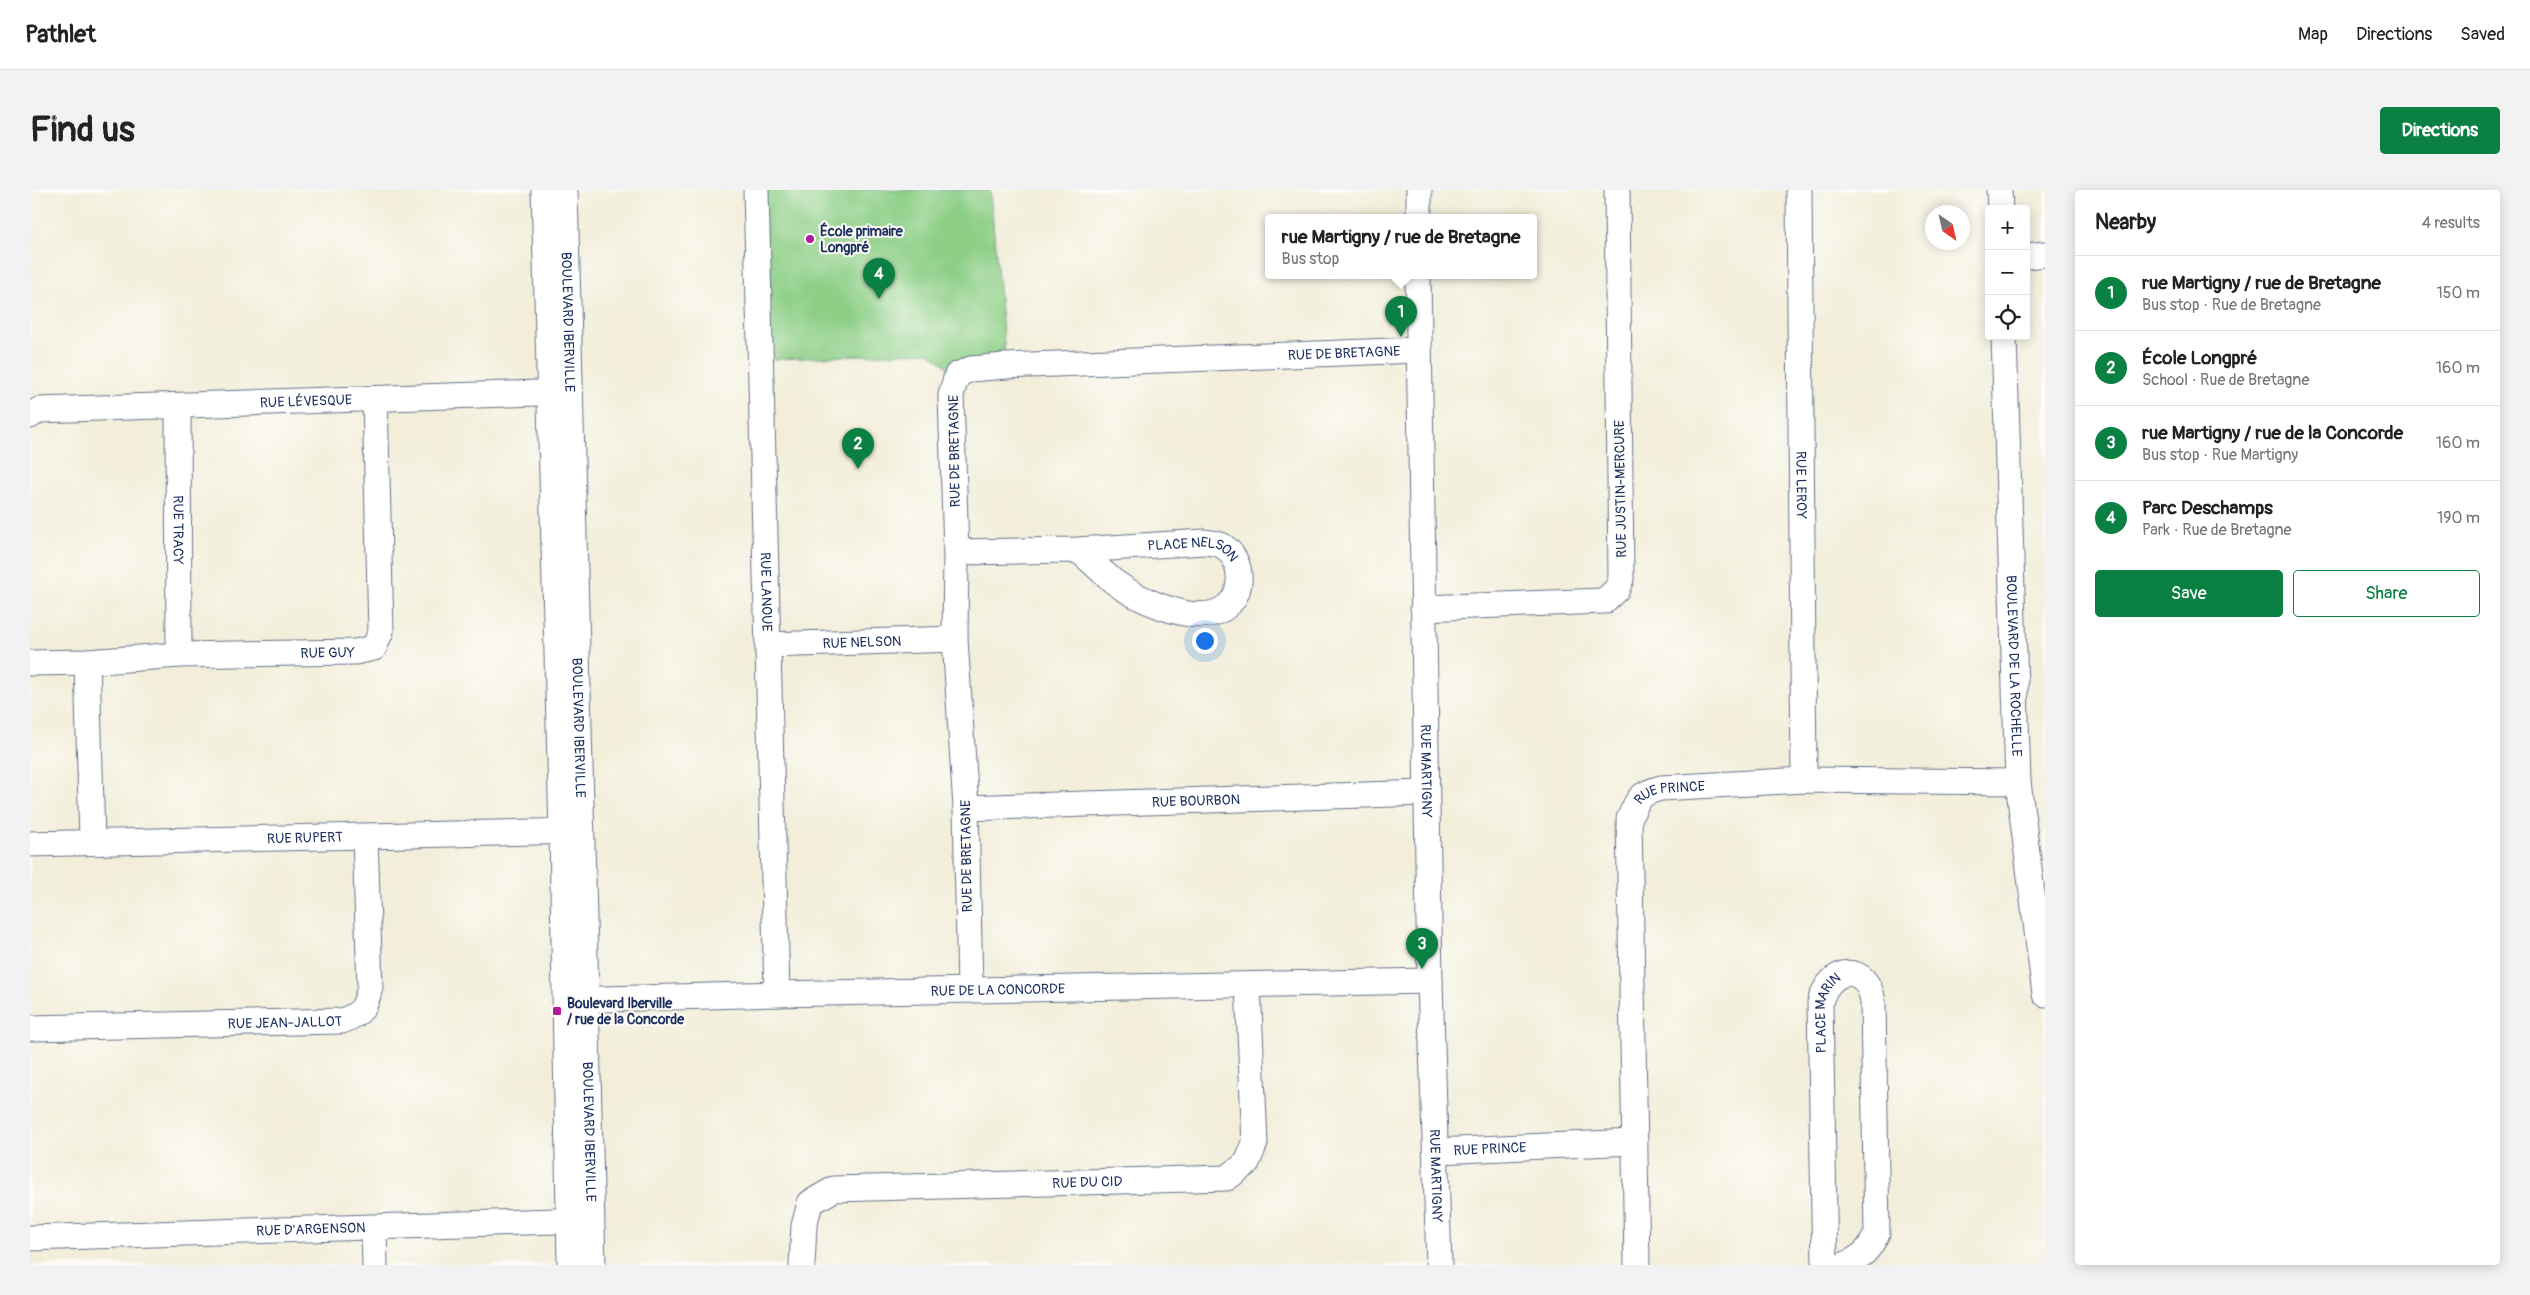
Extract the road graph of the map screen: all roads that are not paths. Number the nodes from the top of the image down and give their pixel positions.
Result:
1 (544, 190) edge
2 (565, 190) edge
3 (756, 190) edge
4 (1419, 190) edge
5 (1617, 190) edge
6 (1800, 190) edge
7 (1999, 190) edge
8 (2000, 205) edge
9 (1419, 214) edge
10 (2045, 254) edge
11 (2030, 256) edge
12 (1418, 279) edge
13 (2004, 340) edge
14 (1418, 350) junction
15 (561, 393) junction
16 (375, 399) junction
17 (178, 406) junction
18 (33, 411) edge
19 (1078, 550) junction
20 (956, 552) junction
21 (1423, 608) junction
22 (955, 639) junction
23 (768, 645) junction
24 (179, 655) junction
25 (87, 662) junction
26 (30, 663) edge
27 (1804, 780) junction
28 (2018, 782) junction
29 (1426, 793) junction
30 (966, 808) junction
31 (571, 831) junction
32 (365, 837) junction
33 (92, 842) junction
34 (30, 844) edge
35 (1430, 981) junction
36 (1248, 986) junction
37 (970, 990) junction
38 (777, 994) junction
39 (2045, 994) edge
40 (576, 1001) junction
41 (30, 1028) edge
42 (1634, 1142) junction
43 (1436, 1151) junction
44 (581, 1220) junction
45 (374, 1228) junction
46 (30, 1238) edge
47 (375, 1265) edge
48 (570, 1265) edge
49 (593, 1265) edge
50 (802, 1265) edge
51 (1438, 1265) edge
52 (1637, 1265) edge
53 (1825, 1265) edge
54 (1844, 1265) edge

1 - 15 street, BOULEVARD IBERVILLE
2 - 15 street, BOULEVARD IBERVILLE
3 - 23 street, RUE LANOUE
4 - 9 street
5 - 21 street, RUE JUSTIN-MERCURE
6 - 27 street, RUE LEROY
7 - 8 street
10 - 11 street
12 - 14 street, RUE MARTIGNY
13 - 28 street, BOULEVARD DE LA ROCHELLE
14 - 20 street, RUE DE BRETAGNE
14 - 21 street, RUE MARTIGNY
15 - 16 street, RUE LÉVESQUE
15 - 31 street, BOULEVARD IBERVILLE
16 - 17 street, RUE LÉVESQUE
16 - 24 street, RUE GUY
17 - 18 street, RUE LÉVESQUE
17 - 24 street, RUE TRACY
19 - 19 street, PLACE NELSON
19 - 20 street, PLACE NELSON
20 - 22 street, RUE DE BRETAGNE
21 - 29 street, RUE MARTIGNY
22 - 23 street, RUE NELSON
22 - 30 street, RUE DE BRETAGNE
23 - 38 street, RUE LANOUE
24 - 25 street, RUE GUY
25 - 26 street, RUE GUY
25 - 33 street
27 - 28 street, RUE PRINCE
27 - 42 street, RUE PRINCE
28 - 39 street, BOULEVARD DE LA ROCHELLE
29 - 30 street, RUE BOURBON
29 - 35 street, RUE MARTIGNY
30 - 37 street, RUE DE BRETAGNE
31 - 32 street, RUE RUPERT
31 - 40 street, BOULEVARD IBERVILLE
32 - 33 street, RUE RUPERT
32 - 41 street, RUE JEAN-JALLOT
33 - 34 street, RUE RUPERT
35 - 36 street, RUE DE LA CONCORDE
35 - 43 street, RUE MARTIGNY
36 - 37 street, RUE DE LA CONCORDE
36 - 50 street, RUE DU CID
37 - 38 street, RUE DE LA CONCORDE
38 - 40 street, RUE DE LA CONCORDE
40 - 44 street, BOULEVARD IBERVILLE
42 - 43 street, RUE PRINCE
42 - 52 street, RUE PRINCE
43 - 51 street, RUE MARTIGNY
44 - 45 street, RUE D'ARGENSON
44 - 48 street, BOULEVARD IBERVILLE
44 - 49 street, BOULEVARD IBERVILLE
45 - 46 street, RUE D'ARGENSON
45 - 47 street
53 - 54 street, PLACE MARIN

